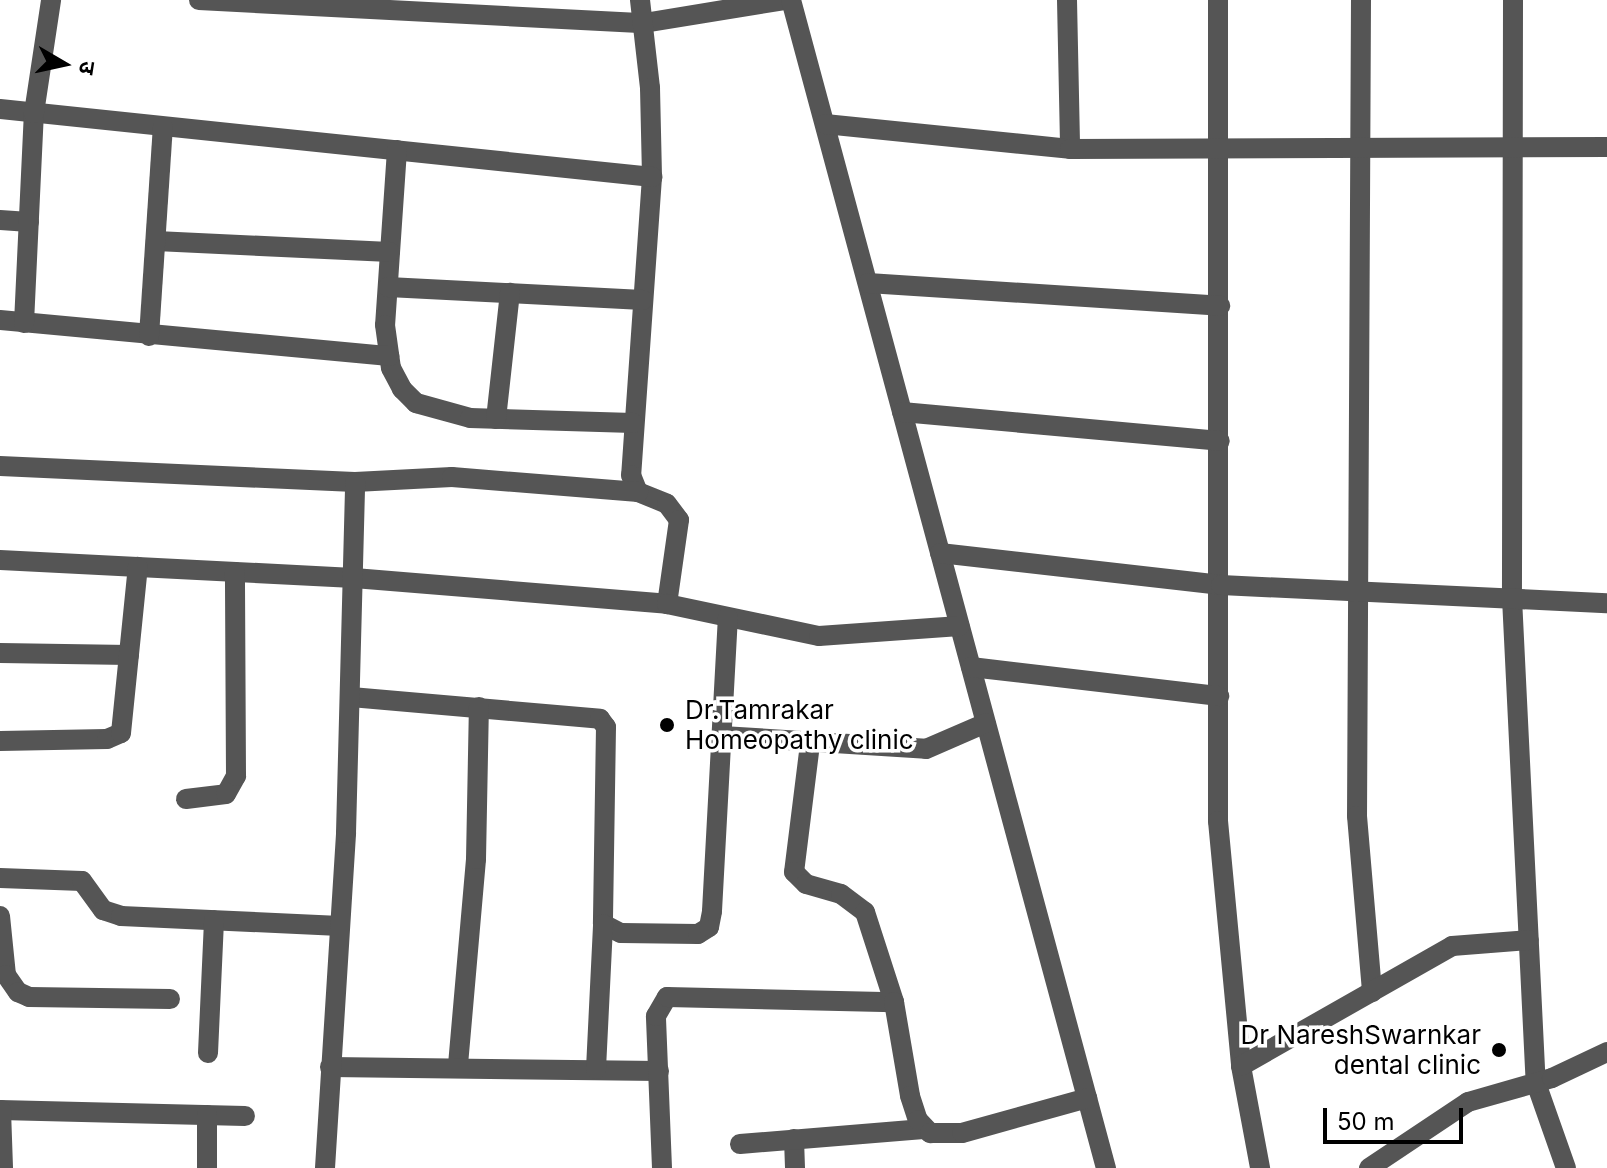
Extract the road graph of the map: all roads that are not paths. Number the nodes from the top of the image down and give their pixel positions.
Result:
1 (51, 0) edge
2 (199, 0) edge
3 (640, 0) edge
4 (784, 0) edge
5 (791, 0) edge
6 (1067, 0) edge
7 (1218, 0) edge
8 (1361, 0) edge
9 (1513, 0) edge
10 (361, 6) edge
11 (644, 23) junction
12 (0, 109) edge
13 (34, 113) junction
14 (825, 124) junction
15 (163, 127) junction
16 (1607, 147) edge
17 (1070, 149) junction
18 (1219, 149) junction
19 (397, 150) junction
20 (1360, 151) junction
21 (1517, 151) junction
22 (652, 177) junction
23 (0, 220) edge
24 (29, 222) junction
25 (156, 241) junction
26 (390, 252) junction
27 (868, 283) junction
28 (388, 287) junction
29 (510, 293) junction
30 (643, 300) junction
31 (1220, 306) junction
32 (0, 320) edge
33 (24, 323) junction
34 (149, 336) junction
35 (389, 356) junction
36 (902, 412) junction
37 (496, 419) junction
38 (633, 423) junction
39 (1220, 441) junction
40 (0, 466) edge
41 (355, 482) junction
42 (638, 492) junction
43 (940, 553) junction
44 (0, 560) edge
45 (138, 567) junction
46 (235, 572) junction
47 (354, 578) junction
48 (1221, 585) junction
49 (1358, 592) junction
50 (1512, 598) junction
51 (1607, 603) edge
52 (667, 604) junction
53 (728, 617) junction
54 (960, 626) junction
55 (0, 653) edge
56 (129, 655) junction
57 (971, 667) junction
58 (1219, 696) junction
59 (351, 697) junction
60 (479, 707) junction
61 (986, 723) junction
62 (722, 736) junction
63 (0, 741) edge
64 (810, 744) junction
65 (186, 799) dead end
66 (0, 878) edge
67 (0, 916) edge
68 (214, 920) junction
69 (603, 924) junction
70 (340, 926) junction
71 (1529, 940) junction
72 (1372, 992) junction
73 (170, 999) dead end
74 (894, 1002) junction
75 (1607, 1052) edge
76 (208, 1053) dead end
77 (458, 1065) junction
78 (1241, 1066) junction
79 (330, 1067) junction
80 (596, 1069) junction
81 (659, 1071) junction
82 (1536, 1083) junction
83 (1087, 1098) junction
84 (0, 1110) edge
85 (207, 1115) junction
86 (245, 1116) dead end
87 (923, 1129) junction
88 (794, 1139) junction
89 (740, 1144) dead end
90 (3, 1168) edge
91 (207, 1168) edge
92 (325, 1168) edge
93 (662, 1168) edge
94 (795, 1168) edge
95 (1106, 1168) edge
96 (1260, 1168) edge
97 (1369, 1168) edge
98 (1566, 1168) edge

1 - 13 street
2 - 10 street
3 - 11 street
4 - 11 street
5 - 14 street
6 - 17 street
7 - 18 street
8 - 20 street
9 - 21 street
10 - 11 street
11 - 22 street
12 - 13 street
13 - 15 street
13 - 24 street
14 - 17 street
14 - 27 street
15 - 19 street
15 - 25 street
16 - 21 street
17 - 18 street
18 - 20 street
18 - 31 street
19 - 22 street
19 - 26 street
20 - 21 street
20 - 49 street
21 - 50 street
22 - 30 street
23 - 24 street
24 - 33 street
25 - 26 street
25 - 34 street
26 - 28 street
27 - 31 street
27 - 36 street
28 - 29 street
28 - 35 street
29 - 30 street
29 - 37 street
30 - 38 street
31 - 39 street
32 - 33 street
33 - 34 street
34 - 35 street
35 - 37 street
36 - 39 street
36 - 43 street
37 - 38 street
38 - 42 street
39 - 48 street
40 - 41 street
41 - 42 street
41 - 47 street
42 - 52 street
43 - 48 street
43 - 54 street
44 - 45 street
45 - 46 street
45 - 56 street
46 - 47 street
46 - 65 street
47 - 52 street
47 - 59 street
48 - 49 street
48 - 58 street
49 - 50 street
49 - 72 street
50 - 51 street
50 - 71 street
52 - 53 street
53 - 54 street
53 - 62 street
54 - 57 street
55 - 56 street
56 - 63 street
57 - 58 street
57 - 61 street
58 - 78 street
59 - 60 street
59 - 70 street
60 - 69 street
60 - 77 street
61 - 64 street
61 - 83 street
62 - 64 street
62 - 69 street
64 - 74 street
66 - 68 street
67 - 73 street
68 - 70 street
68 - 76 street
69 - 80 street
70 - 79 street
71 - 72 street
71 - 82 street
72 - 78 street
74 - 81 street
74 - 87 street
75 - 82 street
77 - 79 street
77 - 80 street
78 - 96 street
79 - 92 street
80 - 81 street
81 - 93 street
82 - 97 street
82 - 98 street
83 - 87 street
83 - 95 street
84 - 85 street
84 - 90 street
85 - 86 street
85 - 91 street
87 - 88 street
88 - 89 street
88 - 94 street

